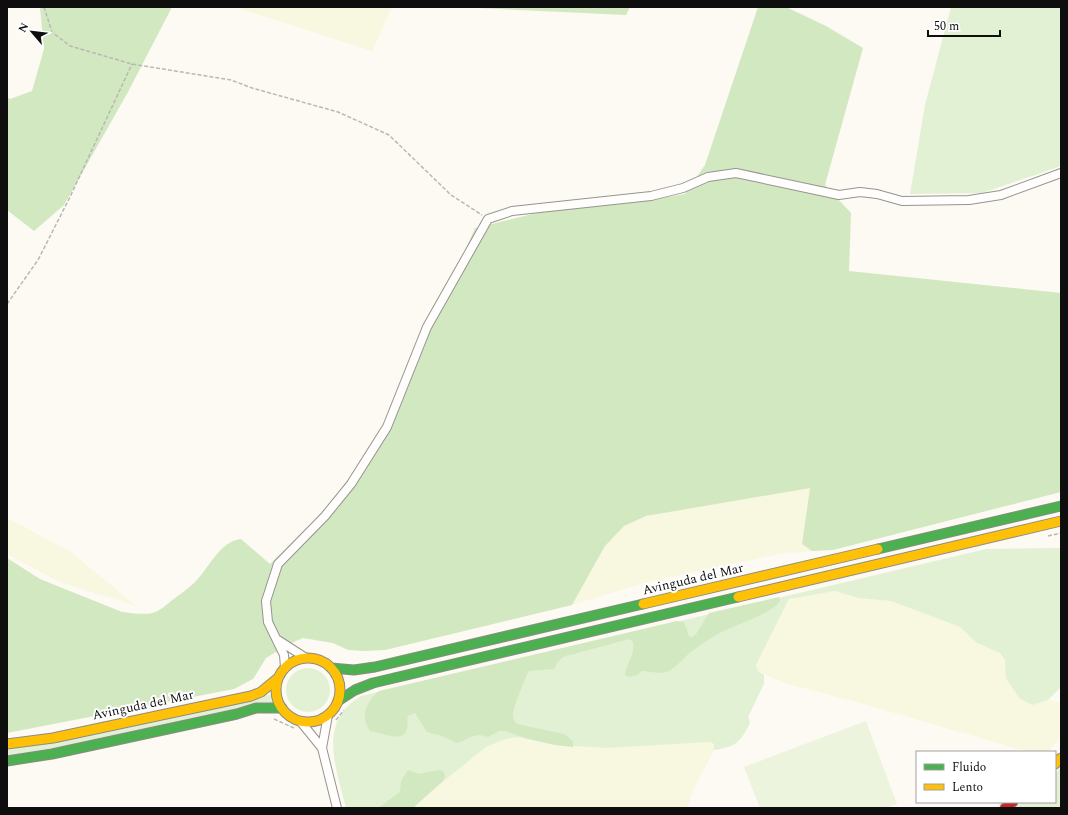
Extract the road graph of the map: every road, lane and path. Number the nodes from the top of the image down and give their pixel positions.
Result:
1 (44, 7) edge
2 (132, 64) junction
3 (1061, 173) edge
4 (488, 219) junction
5 (7, 304) edge
6 (1061, 506) edge
7 (1061, 521) edge
8 (278, 640) junction
9 (306, 658) junction
10 (285, 668) junction
11 (331, 668) junction
12 (278, 678) junction
13 (338, 701) junction
14 (282, 708) junction
15 (328, 715) junction
16 (300, 721) junction
17 (7, 744) edge
18 (322, 748) junction
19 (7, 761) edge
20 (336, 808) edge

1 - 2 path
2 - 4 path
2 - 5 path
3 - 4 street
4 - 8 street
6 - 11 main road, Avinguda del Mar
7 - 13 main road, Avinguda del Mar
8 - 9 street
8 - 10 street
9 - 10 main road
9 - 11 main road
10 - 12 main road
11 - 13 main road
12 - 14 main road
12 - 17 main road, Avinguda del Mar
13 - 15 main road
14 - 16 main road
14 - 19 main road
15 - 16 main road
15 - 18 street
16 - 18 street
18 - 20 street

